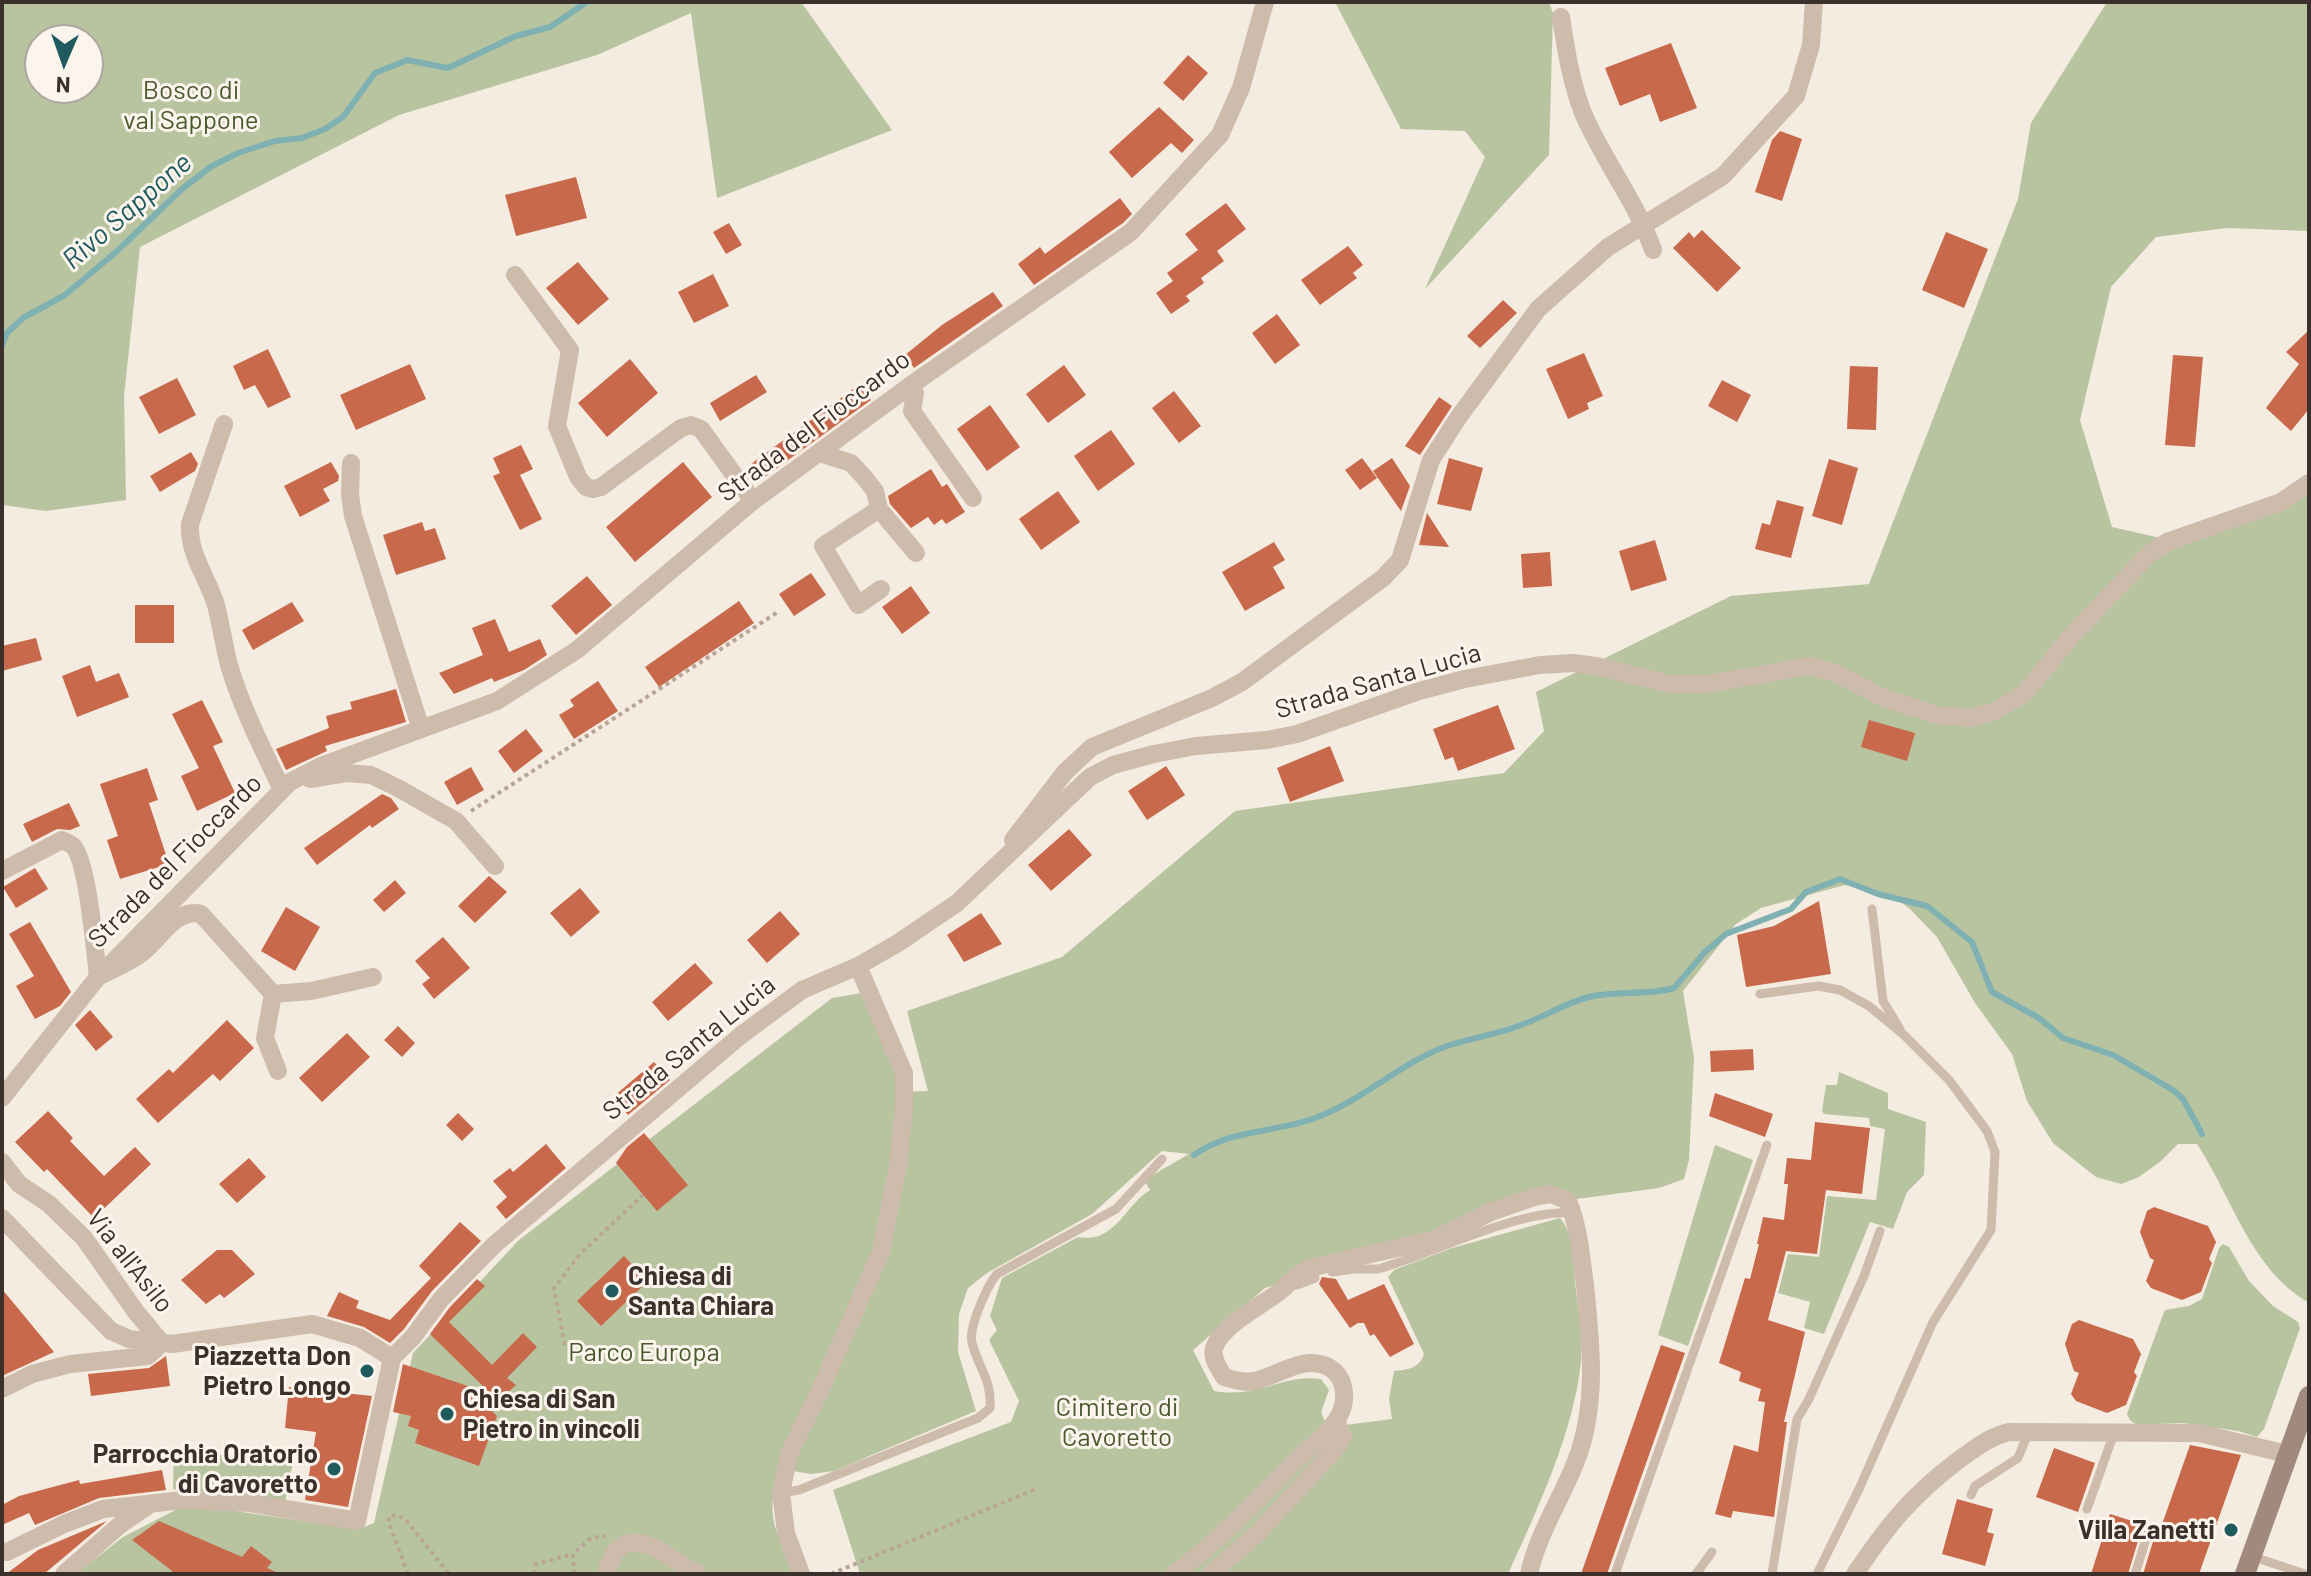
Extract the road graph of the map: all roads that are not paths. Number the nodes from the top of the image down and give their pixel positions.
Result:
1 (1265, 2) edge
2 (1814, 2) edge
3 (1561, 17) dead end
4 (1644, 223) junction
5 (1653, 250) dead end
6 (515, 275) dead end
7 (911, 385) junction
8 (224, 424) dead end
9 (819, 453) junction
10 (351, 463) dead end
11 (2309, 483) edge
12 (973, 498) dead end
13 (753, 501) junction
14 (879, 509) junction
15 (916, 553) dead end
16 (881, 589) dead end
17 (421, 729) junction
18 (286, 786) junction
19 (495, 866) dead end
20 (2, 871) edge
21 (991, 872) junction
22 (1872, 909) dead end
23 (858, 966) junction
24 (98, 977) junction
25 (373, 977) dead end
26 (273, 994) junction
27 (1760, 994) dead end
28 (1904, 1035) junction
29 (278, 1071) dead end
30 (2, 1098) edge
31 (1767, 1145) dead end
32 (1162, 1159) dead end
33 (2, 1162) edge
34 (1573, 1213) junction
35 (2, 1218) edge
36 (1880, 1231) dead end
37 (1332, 1272) dead end
38 (1315, 1278) dead end
39 (1276, 1294) junction
40 (162, 1343) junction
41 (392, 1358) junction
42 (2, 1389) edge
43 (2309, 1396) edge
44 (1336, 1421) junction
45 (2028, 1433) junction
46 (2114, 1433) junction
47 (2287, 1454) junction
48 (781, 1493) junction
49 (1971, 1495) dead end
50 (152, 1504) junction
51 (2087, 1509) dead end
52 (2148, 1533) dead end
53 (2, 1551) edge
54 (1712, 1552) dead end
55 (2248, 1565) edge
56 (64, 1574) edge
57 (606, 1574) edge
58 (697, 1574) edge
59 (801, 1574) edge
60 (1174, 1574) edge
61 (1211, 1574) edge
62 (1529, 1574) edge
63 (1615, 1574) edge
64 (1696, 1574) edge
65 (1772, 1574) edge
66 (1817, 1574) edge
67 (1855, 1574) edge
68 (2135, 1574) edge
69 (2305, 1574) edge

1 - 7 street, Strada del Fioccardo
2 - 4 street
3 - 4 street
4 - 5 street
4 - 21 street
6 - 13 street
7 - 9 street, Strada del Fioccardo
7 - 12 street
8 - 18 street
9 - 13 street, Strada del Fioccardo
9 - 14 street
10 - 17 street
11 - 21 street, Strada Santa Lucia
13 - 17 street, Strada del Fioccardo
14 - 15 street
14 - 16 street
17 - 18 street, Strada del Fioccardo
18 - 19 street, Strada del Fioccardo
18 - 24 street, Strada del Fioccardo
20 - 24 street
21 - 23 street, Strada Santa Lucia
22 - 28 lane
23 - 41 street, Strada Santa Lucia
23 - 48 street
24 - 26 street, Strada del Fioccardo
24 - 30 street, Strada del Fioccardo
25 - 26 street
26 - 29 street
27 - 28 lane
28 - 66 lane
31 - 63 lane
32 - 48 lane
33 - 40 street, Via all'Asilo
34 - 37 lane
34 - 39 street
34 - 62 street
35 - 40 street
36 - 65 lane
38 - 39 lane
39 - 44 street
40 - 41 street
40 - 42 street, Via all'Asilo
41 - 50 street
43 - 47 main road
44 - 60 street
44 - 61 street
45 - 46 street
45 - 49 lane
45 - 67 street
46 - 47 street
46 - 51 lane
47 - 55 main road
48 - 59 street
50 - 53 street
50 - 56 street
52 - 68 lane
54 - 64 lane
55 - 69 lane
57 - 58 street

